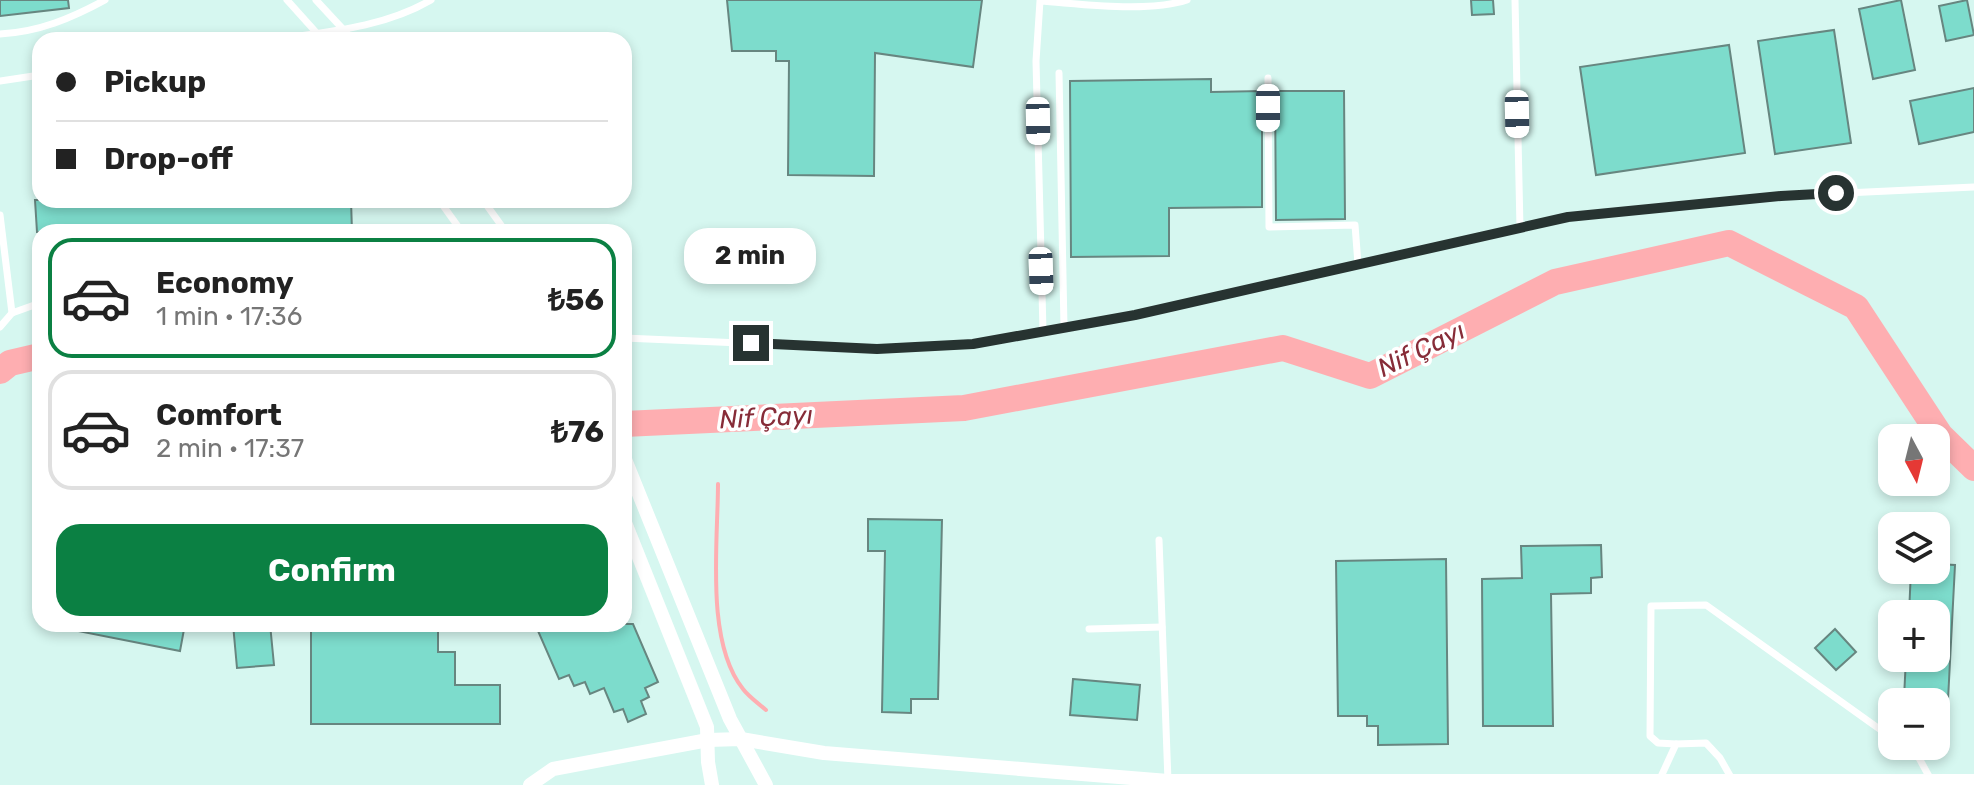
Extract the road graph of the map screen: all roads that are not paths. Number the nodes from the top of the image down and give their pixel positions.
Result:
1 (105, 0) edge
2 (287, 0) edge
3 (316, 0) edge
4 (431, 0) edge
5 (1187, 0) edge
6 (1515, 0) edge
7 (345, 30) junction
8 (316, 32) edge
9 (337, 32) edge
10 (0, 34) edge
11 (1059, 73) dead end
12 (32, 76) edge
13 (1268, 78) dead end
14 (0, 81) edge
15 (1974, 187) edge
16 (0, 215) edge
17 (1520, 228) junction
18 (1358, 264) junction
19 (32, 306) edge
20 (12, 313) junction
21 (0, 327) edge
22 (1064, 327) junction
23 (1043, 331) junction
24 (632, 338) edge
25 (632, 476) edge
26 (632, 540) edge
27 (1159, 540) dead end
28 (1162, 627) junction
29 (1089, 629) dead end
30 (1878, 728) edge
31 (741, 739) junction
32 (708, 740) junction
33 (1676, 744) junction
34 (1920, 760) edge
35 (1931, 780) junction
36 (1168, 781) junction
37 (1659, 781) junction
38 (1733, 781) junction
39 (1974, 781) edge
40 (530, 785) edge
41 (712, 785) edge
42 (766, 785) edge

1 - 10 lane
2 - 8 lane
3 - 7 lane
4 - 7 lane
5 - 23 lane
6 - 17 lane
7 - 9 lane
11 - 22 lane
12 - 14 lane
13 - 18 lane
15 - 17 lane
16 - 20 lane
17 - 18 lane
18 - 22 lane
19 - 20 lane
20 - 21 lane
22 - 23 lane
23 - 24 lane
25 - 31 street
26 - 32 street
27 - 28 lane
28 - 29 lane
28 - 36 lane
30 - 33 lane
31 - 32 street
31 - 36 street
31 - 42 street
32 - 40 street
32 - 41 street
33 - 37 lane
33 - 38 lane
34 - 35 lane
35 - 38 street
35 - 39 street
36 - 37 street
37 - 38 street

